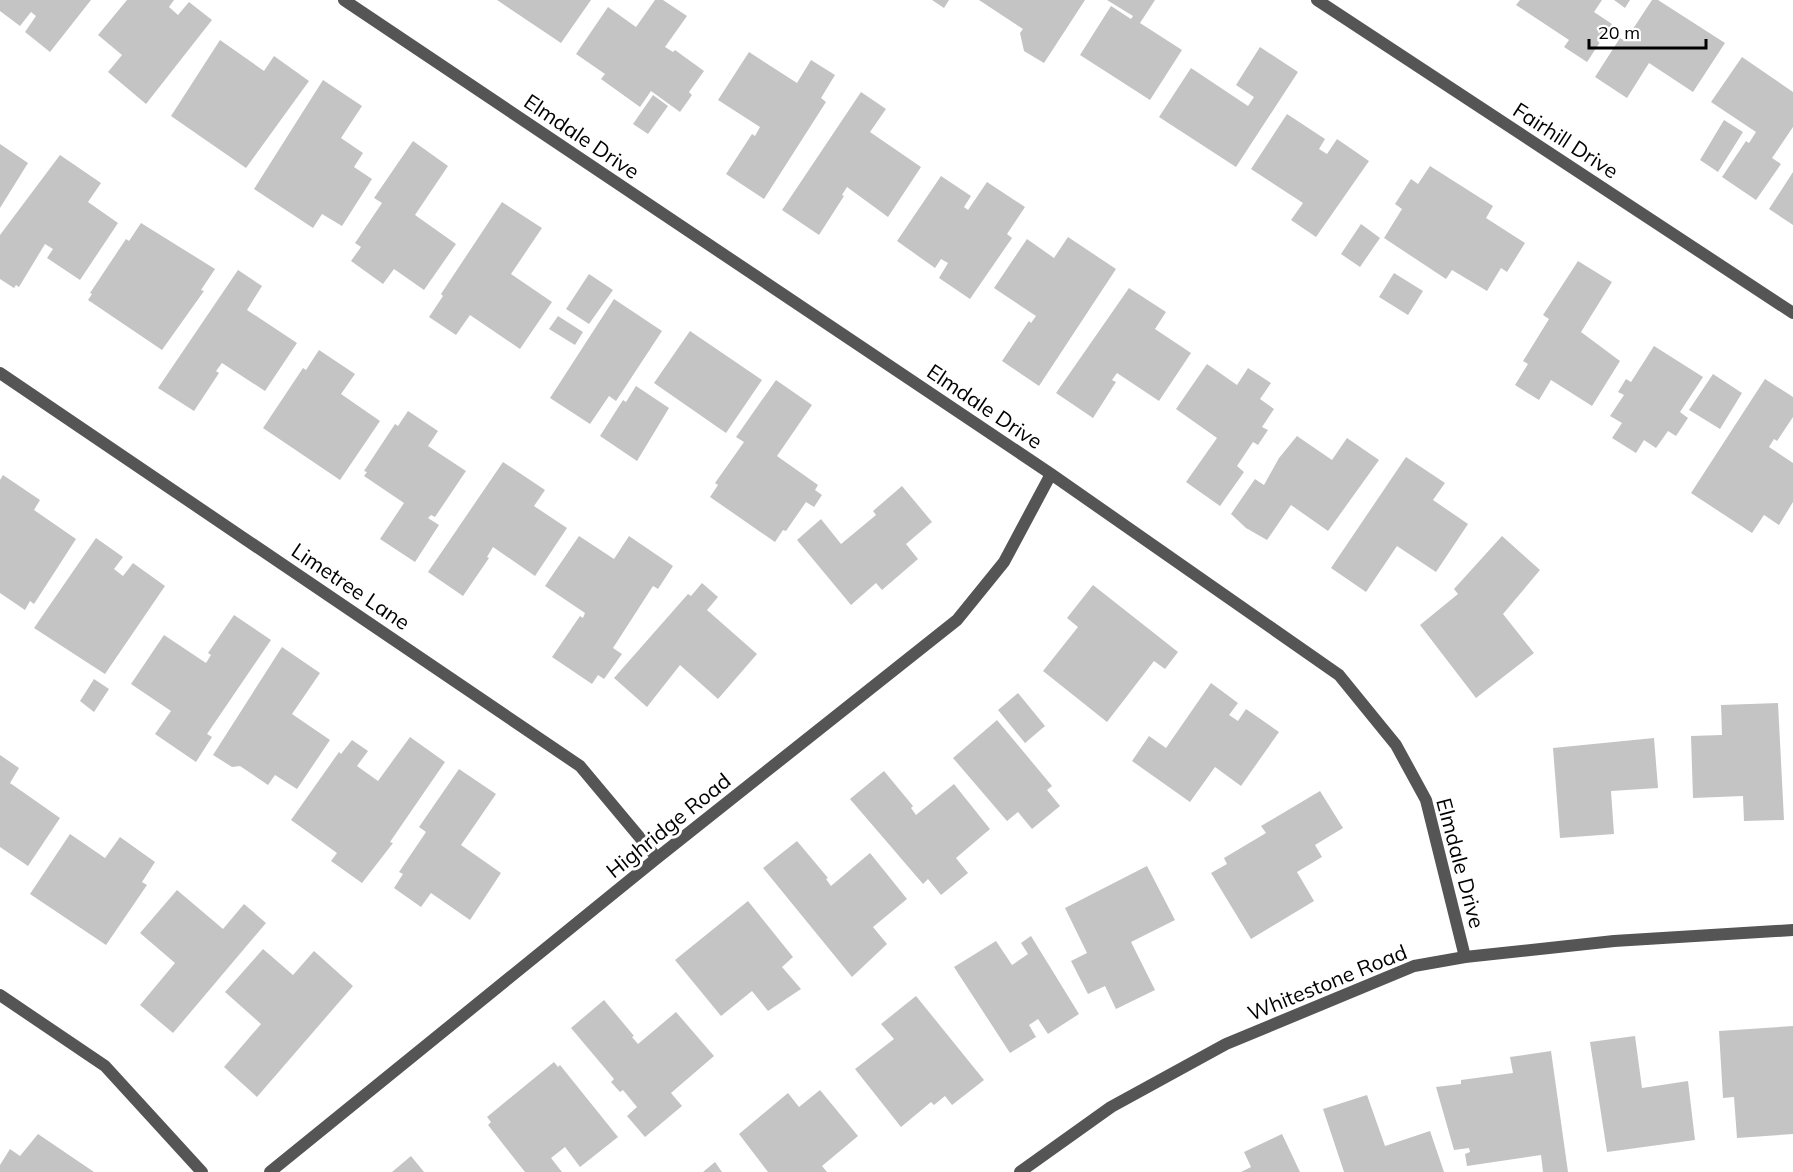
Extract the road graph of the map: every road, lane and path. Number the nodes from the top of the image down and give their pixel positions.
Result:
1 (344, 0) edge
2 (1317, 0) edge
3 (1793, 313) edge
4 (0, 372) edge
5 (1051, 474) junction
6 (657, 858) junction
7 (1793, 930) edge
8 (1465, 957) junction
9 (0, 995) edge
10 (202, 1172) edge
11 (270, 1172) edge
12 (1020, 1172) edge

1 - 5 street, Elmdale Drive
2 - 3 street, Fairhill Drive
4 - 6 street, Limetree Lane
5 - 6 street, Highridge Road
5 - 8 street, Elmdale Drive
6 - 11 street, Highridge Road
7 - 8 street, Whitestone Road
8 - 12 street, Whitestone Road
9 - 10 street

